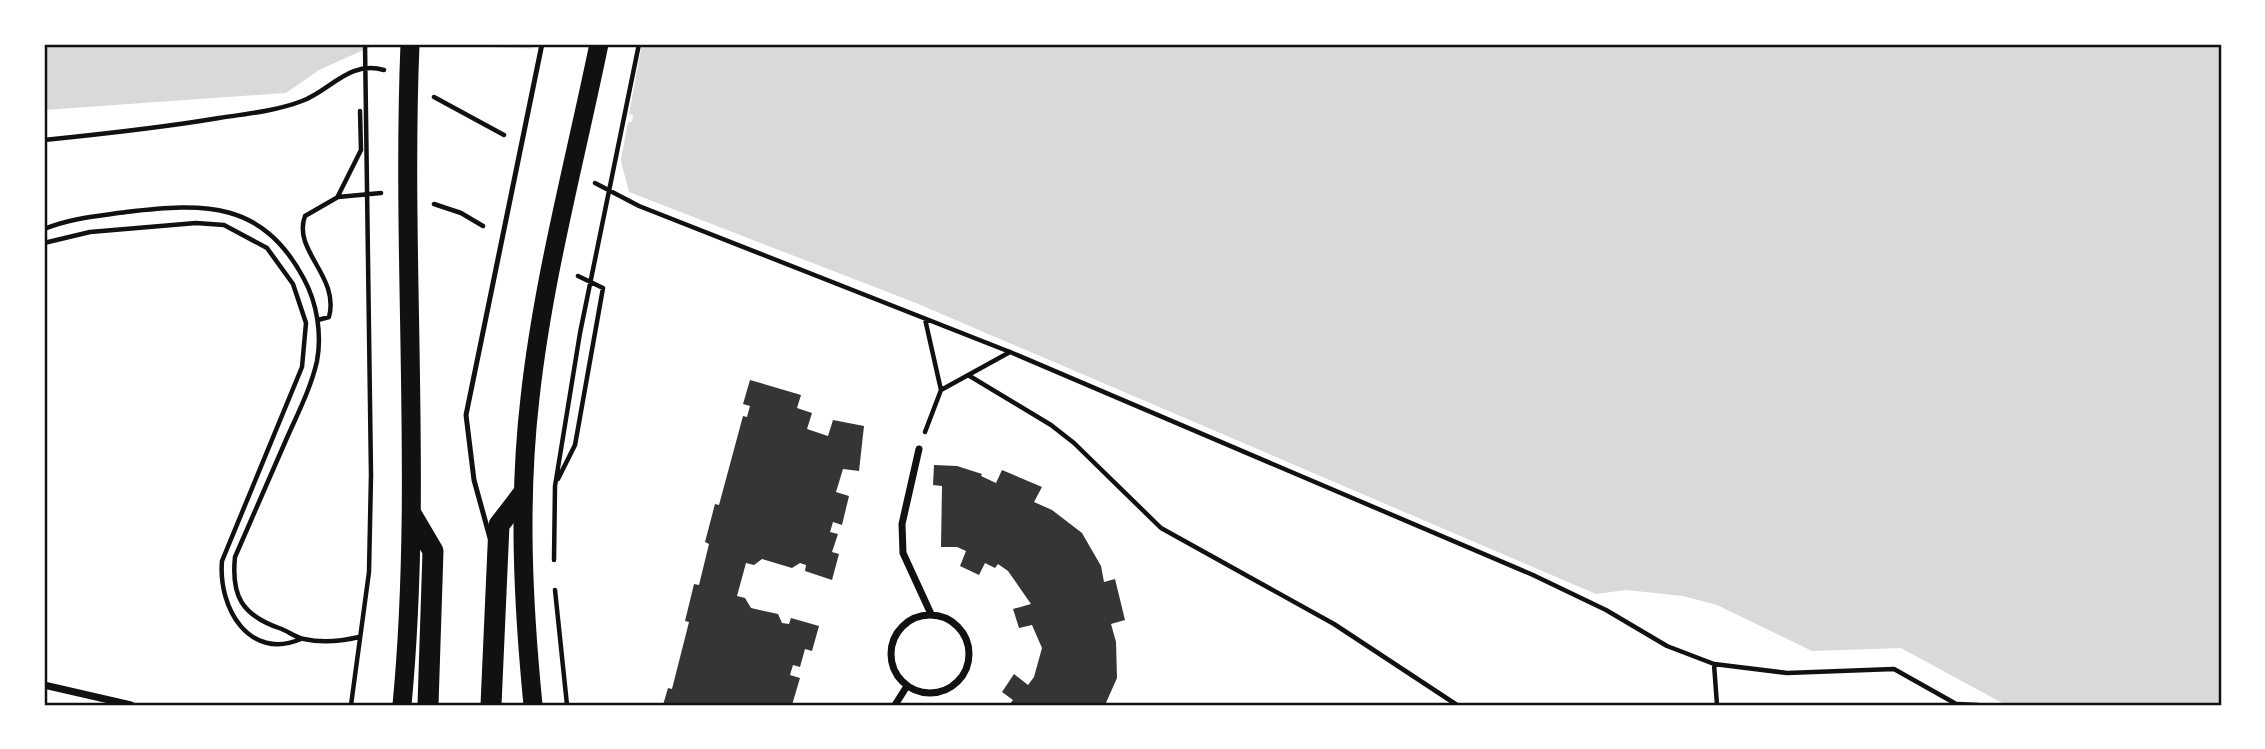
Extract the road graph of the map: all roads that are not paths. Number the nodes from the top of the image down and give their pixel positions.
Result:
1 (410, 44) edge
2 (542, 44) edge
3 (599, 44) edge
4 (919, 449) road end
5 (523, 490) junction
6 (414, 517) junction
7 (496, 563) junction
8 (931, 614) junction
9 (44, 685) edge
10 (907, 686) junction
11 (131, 705) edge
12 (402, 705) edge
13 (428, 705) edge
14 (491, 705) edge
15 (533, 705) edge
16 (895, 705) edge

1 - 6 highway
2 - 7 lane
3 - 5 highway
4 - 8 street
5 - 7 highway
5 - 15 highway
6 - 12 highway
6 - 13 highway
7 - 14 highway
8 - 10 street
8 - 10 street
9 - 11 street
10 - 16 street

